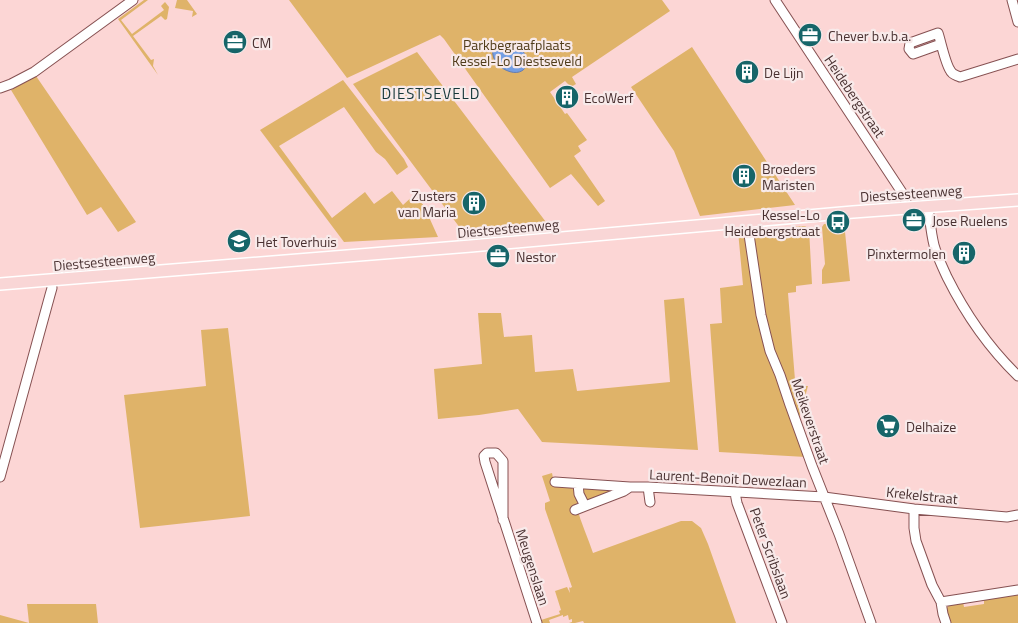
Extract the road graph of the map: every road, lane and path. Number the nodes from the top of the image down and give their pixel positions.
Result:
1 (133, 0) edge
2 (775, 0) edge
3 (1012, 0) edge
4 (1018, 22) edge
5 (941, 44) dead end
6 (1018, 59) edge
7 (0, 88) edge
8 (1018, 200) edge
9 (928, 207) junction
10 (907, 208) junction
11 (747, 221) junction
12 (51, 280) junction
13 (0, 284) edge
14 (1018, 376) edge
15 (503, 475) junction
16 (489, 476) junction
17 (0, 477) edge
18 (554, 482) dead end
19 (578, 484) junction
20 (630, 487) junction
21 (648, 487) junction
22 (735, 493) junction
23 (824, 498) junction
24 (650, 502) dead end
25 (585, 506) junction
26 (576, 510) dead end
27 (914, 510) junction
28 (1018, 515) edge
29 (503, 520) junction
30 (1018, 590) edge
31 (941, 602) junction
32 (537, 623) edge
33 (782, 623) edge
34 (871, 623) edge
35 (946, 623) edge

1 - 7 street
2 - 10 street, Heidebergstraat
3 - 4 street
5 - 6 street
8 - 9 main road, Diestsesteenweg
9 - 10 main road, Diestsesteenweg
9 - 14 street
10 - 11 main road, Diestsesteenweg
11 - 12 main road, Diestsesteenweg
11 - 23 street, Meikeverstraat
12 - 13 main road, Diestsesteenweg
12 - 17 street
15 - 16 street
15 - 16 street, Meugenslaan
15 - 29 street, Meugenslaan
16 - 29 street, Meugenslaan
18 - 19 street, Laurent-Benoit Dewezlaan
19 - 20 street, Laurent-Benoit Dewezlaan
19 - 25 street
20 - 21 street, Laurent-Benoit Dewezlaan
20 - 25 street, Laurent-Benoit Dewezlaan
21 - 22 street, Laurent-Benoit Dewezlaan
21 - 24 street
22 - 23 street, Laurent-Benoit Dewezlaan
22 - 33 street, Peter Scribslaan
23 - 27 street, Krekelstraat
23 - 34 street, Meikeverstraat
25 - 26 street, Laurent-Benoit Dewezlaan
27 - 28 street, Krekelstraat
27 - 31 street
29 - 32 street, Meugenslaan
30 - 31 street
31 - 35 street

